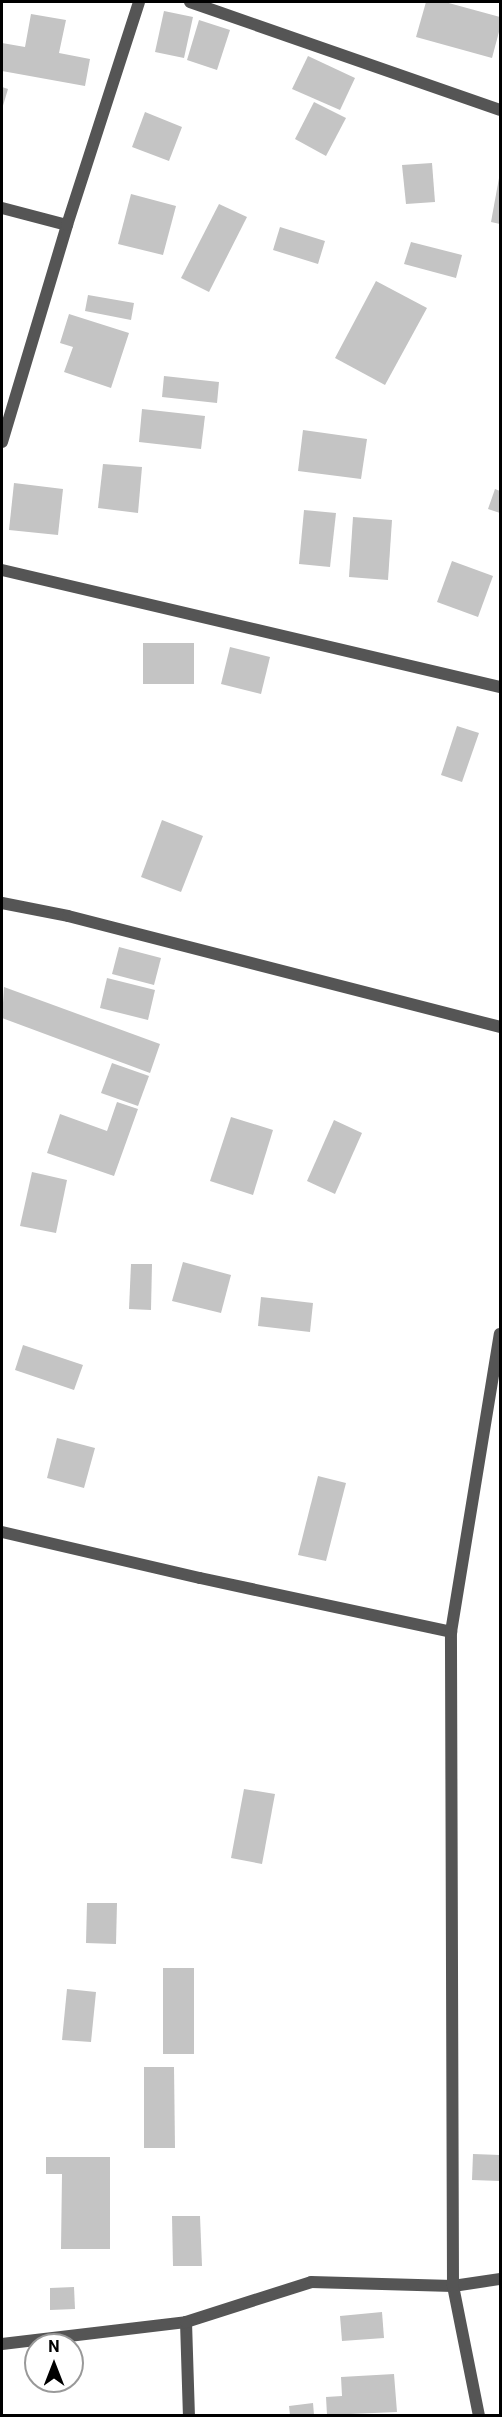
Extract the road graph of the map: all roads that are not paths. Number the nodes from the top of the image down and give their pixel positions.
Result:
1 (139, 2) edge
2 (190, 2) edge
3 (501, 110) edge
4 (2, 208) edge
5 (67, 225) junction
6 (2, 442) edge
7 (2, 570) edge
8 (501, 687) edge
9 (2, 903) edge
10 (501, 1027) edge
11 (501, 1334) edge
12 (2, 1532) edge
13 (451, 1632) junction
14 (501, 2279) edge
15 (453, 2286) junction
16 (186, 2322) junction
17 (2, 2344) edge
18 (189, 2415) edge
19 (479, 2415) edge

1 - 5 street
2 - 3 street
4 - 5 street
5 - 6 street
7 - 8 street
9 - 10 street
11 - 13 street
12 - 13 street
13 - 15 street
14 - 15 street
15 - 16 street
15 - 19 street
16 - 17 street
16 - 18 street

